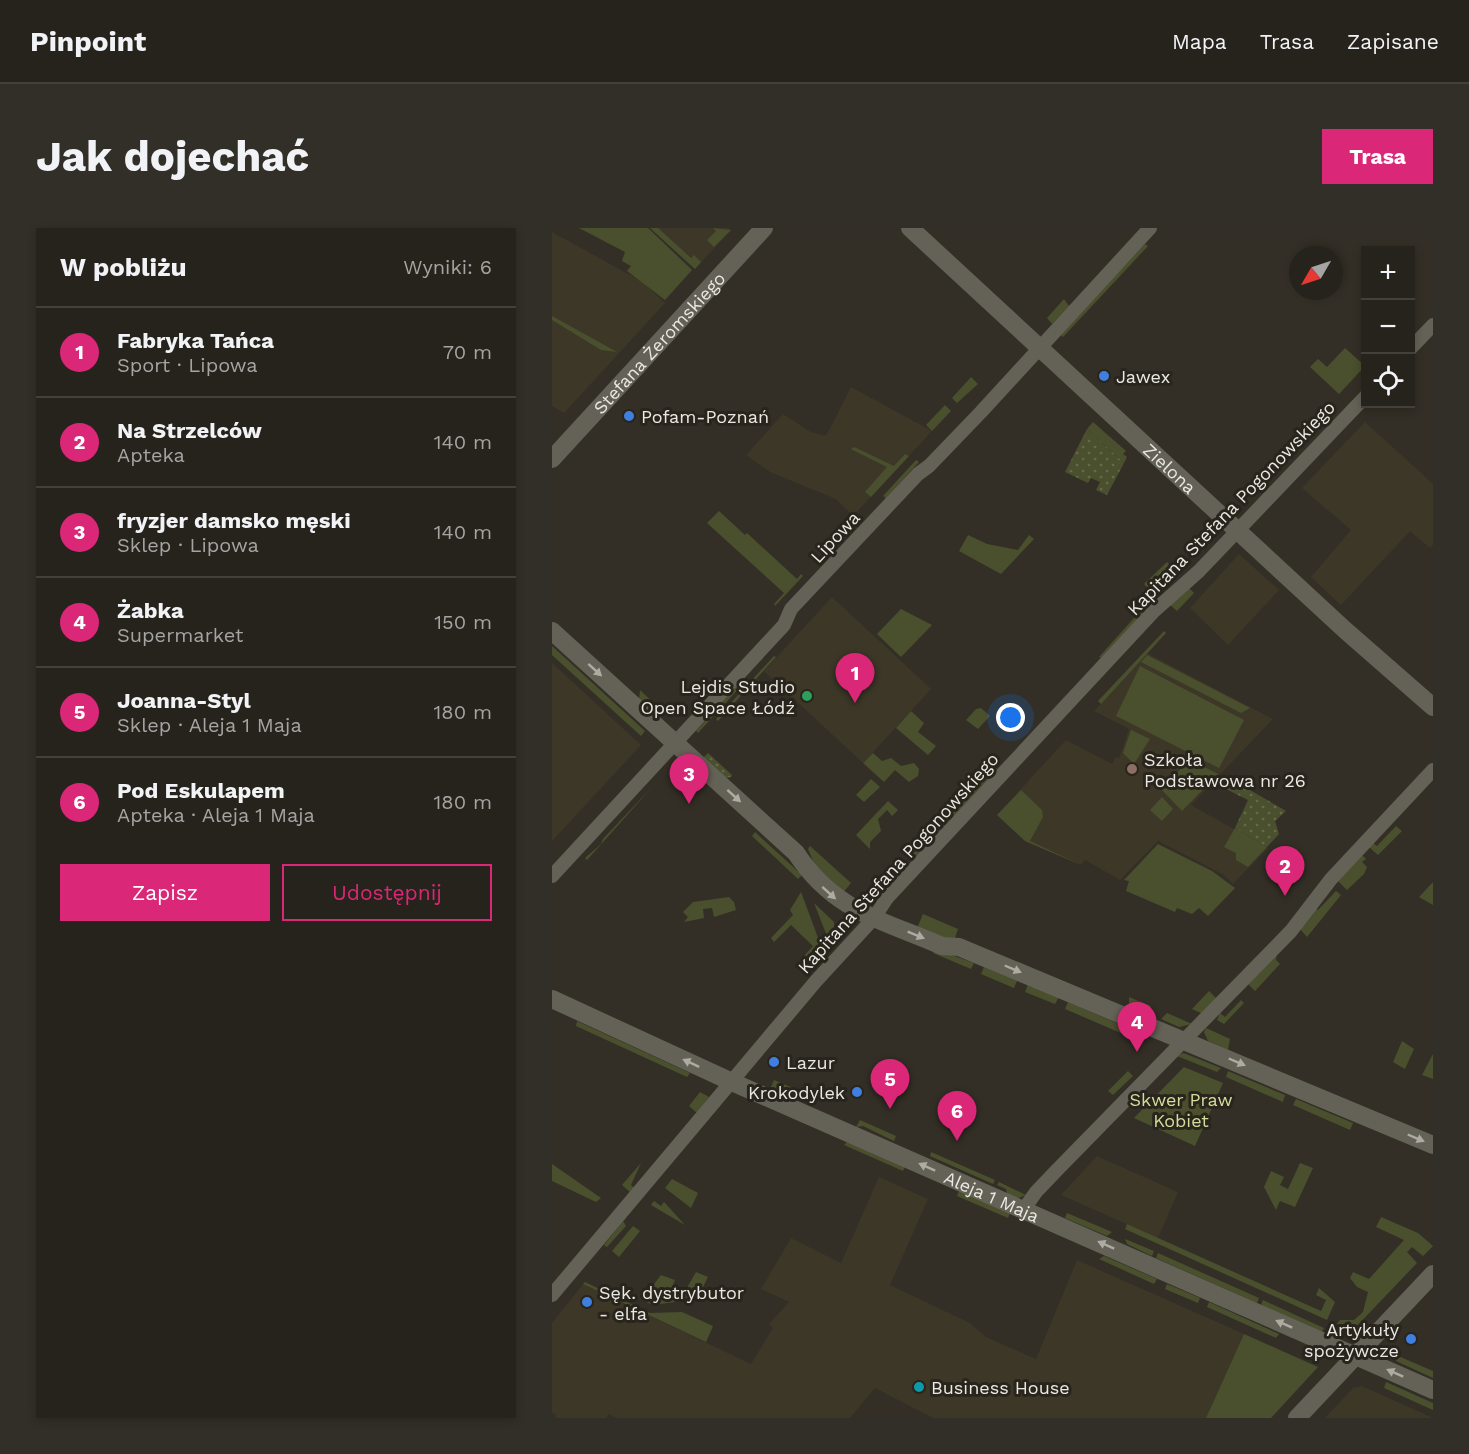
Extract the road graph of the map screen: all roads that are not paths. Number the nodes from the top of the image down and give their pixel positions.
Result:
1 (764, 228) edge
2 (910, 228) edge
3 (1150, 228) edge
4 (1433, 325) edge
5 (1415, 344) edge
6 (1039, 347) junction
7 (1361, 400) edge
8 (552, 459) edge
9 (1238, 531) junction
10 (552, 631) edge
11 (1433, 707) edge
12 (675, 743) junction
13 (1433, 770) edge
14 (552, 876) edge
15 (874, 918) junction
16 (552, 999) edge
17 (1183, 1039) junction
18 (732, 1082) junction
19 (1433, 1145) edge
20 (1024, 1209) junction
21 (1433, 1274) edge
22 (552, 1295) edge
23 (1357, 1356) junction
24 (1433, 1390) edge
25 (1297, 1418) edge

1 - 8 street, Stefana Żeromskiego
2 - 6 street, Zielona
3 - 6 street, Lipowa
4 - 5 street
6 - 9 street, Zielona
6 - 12 street, Lipowa
7 - 9 street, Kapitana Stefana Pogonowskiego
9 - 11 street, Zielona
9 - 15 street, Kapitana Stefana Pogonowskiego
10 -> 12 street
12 - 14 street, Lipowa
12 -> 15 street
13 - 17 street
15 -> 17 street
15 - 18 street, Kapitana Stefana Pogonowskiego
18 -> 16 street, Aleja 1 Maja
17 -> 19 street
17 - 20 street
20 -> 18 street, Aleja 1 Maja
18 - 22 street, Kapitana Stefana Pogonowskiego
23 -> 20 street, Aleja 1 Maja
21 - 23 street
24 -> 23 street, Aleja 1 Maja
23 - 25 street

